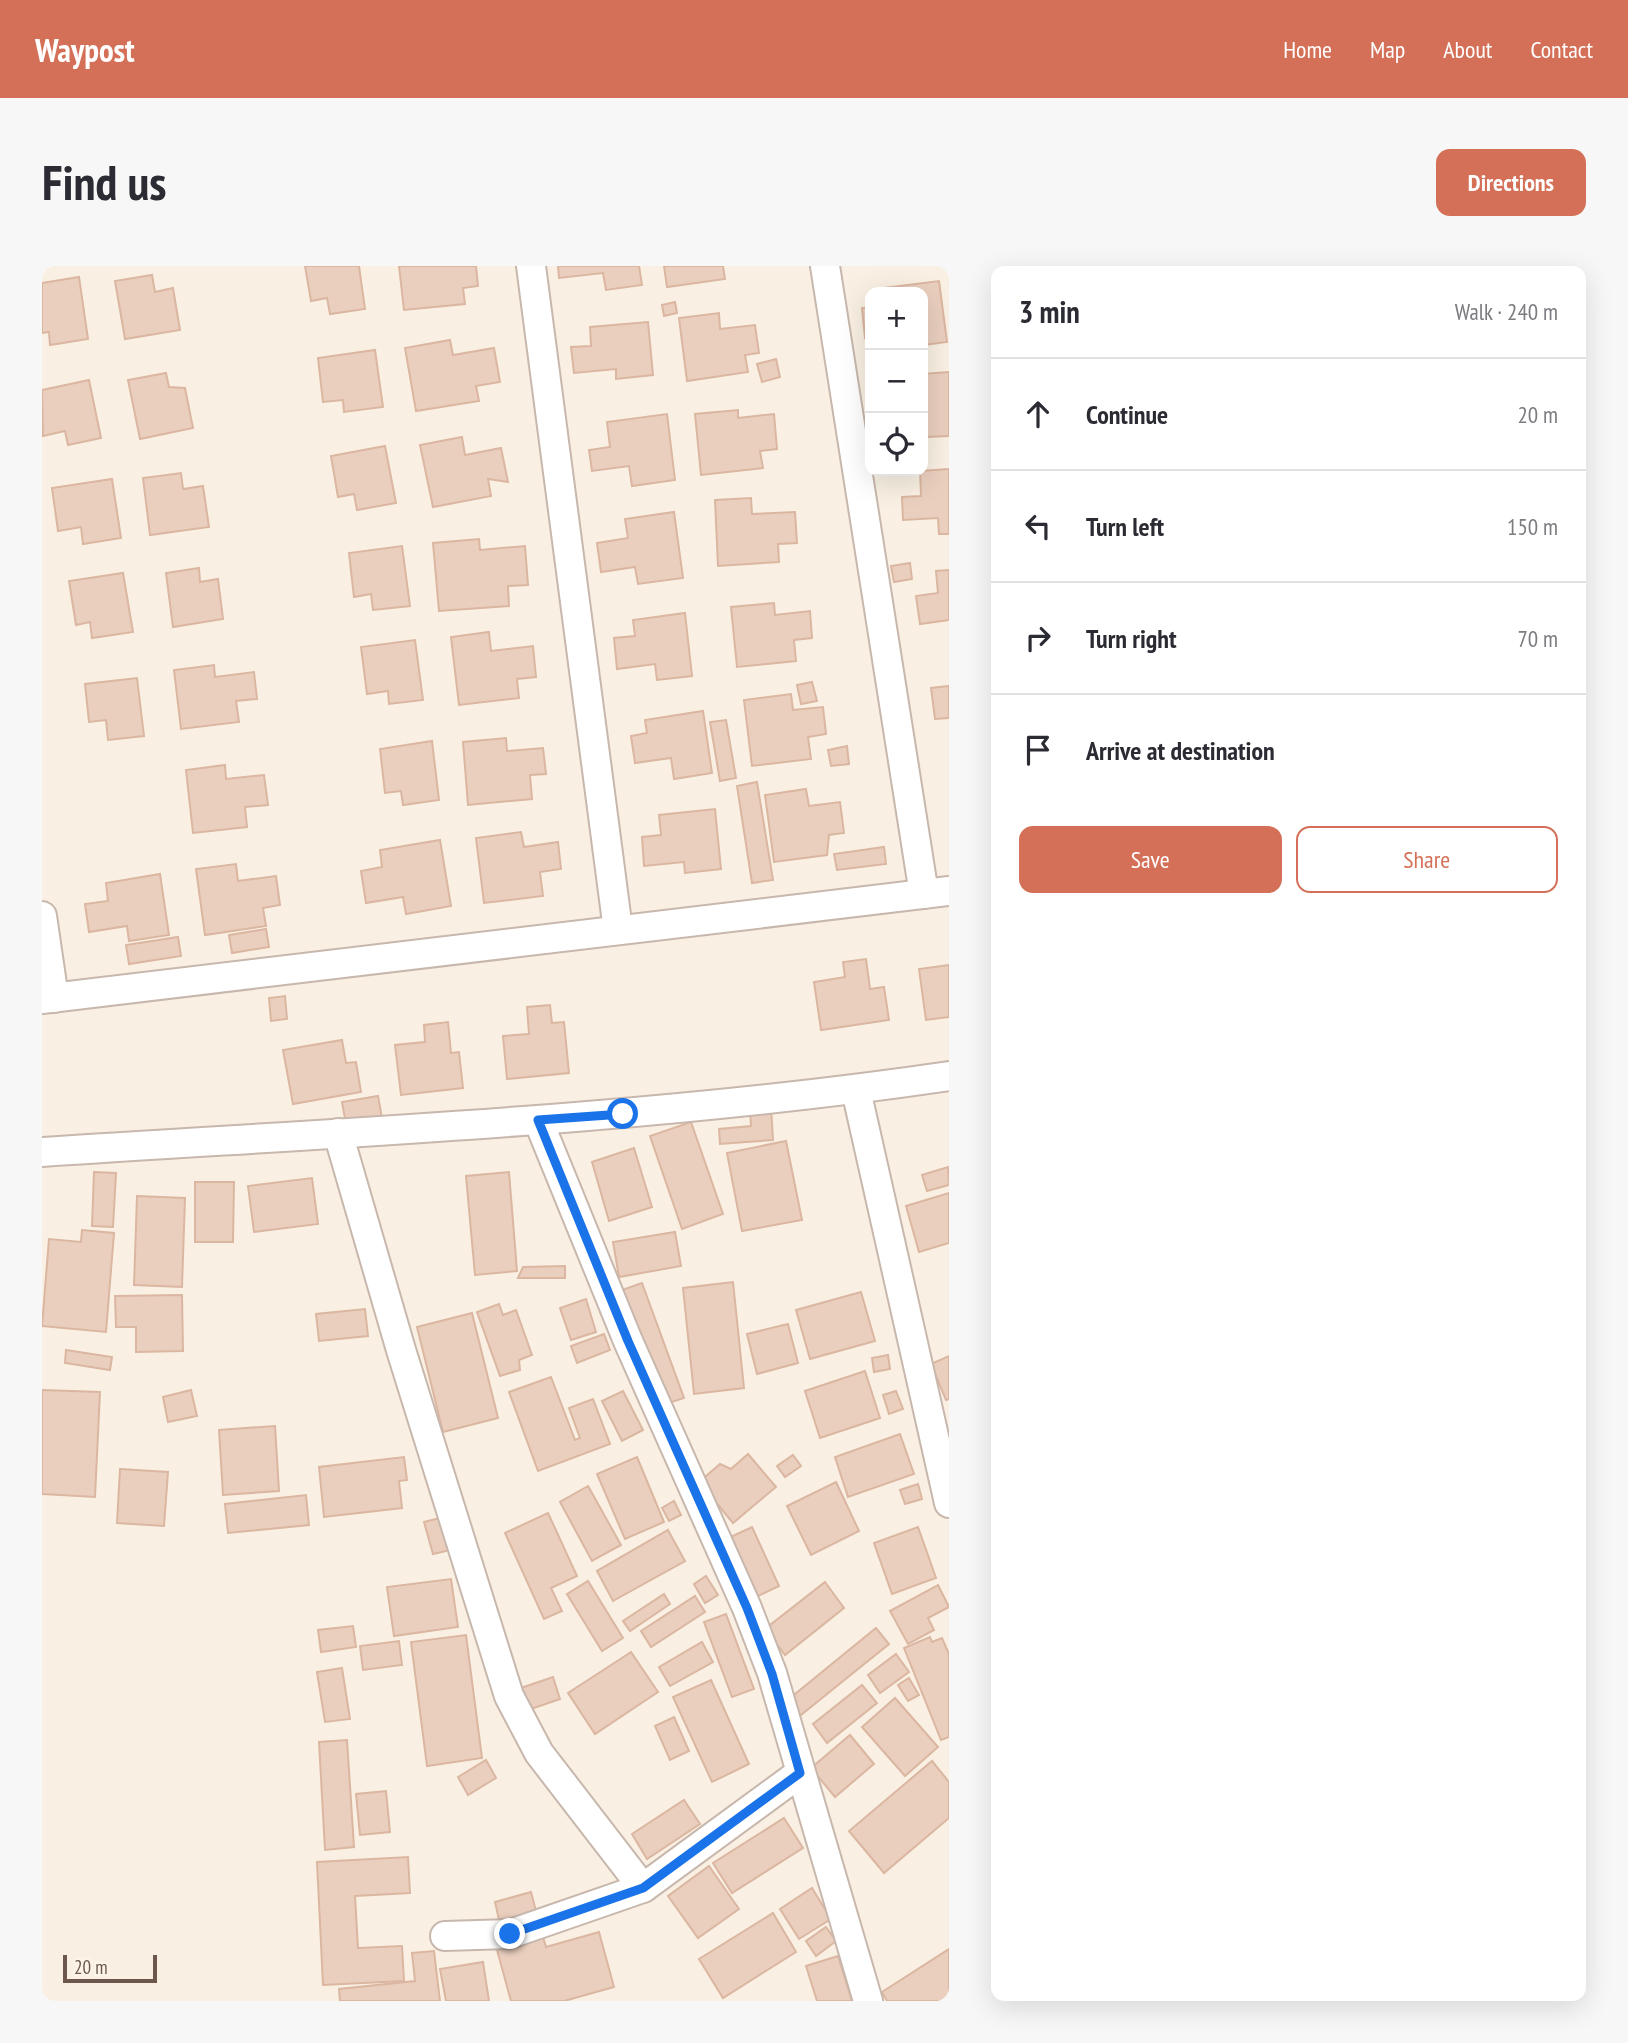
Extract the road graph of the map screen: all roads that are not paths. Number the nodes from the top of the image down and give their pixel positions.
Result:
1 (531, 266) edge
2 (825, 266) edge
3 (936, 892) edge
4 (42, 916) edge
5 (618, 930) junction
6 (48, 999) edge
7 (949, 1076) edge
8 (856, 1090) junction
9 (538, 1120) junction
10 (338, 1133) junction
11 (42, 1152) edge
12 (949, 1503) edge
13 (800, 1773) junction
14 (643, 1888) junction
15 (445, 1936) dead end
16 (868, 2001) edge

1 - 5 street
2 - 3 street
3 - 5 street
4 - 6 street
5 - 6 street
7 - 8 street
8 - 9 street
8 - 12 street
9 - 10 street
9 - 13 street
10 - 11 street
10 - 14 street
13 - 14 street
13 - 16 street
14 - 15 street

